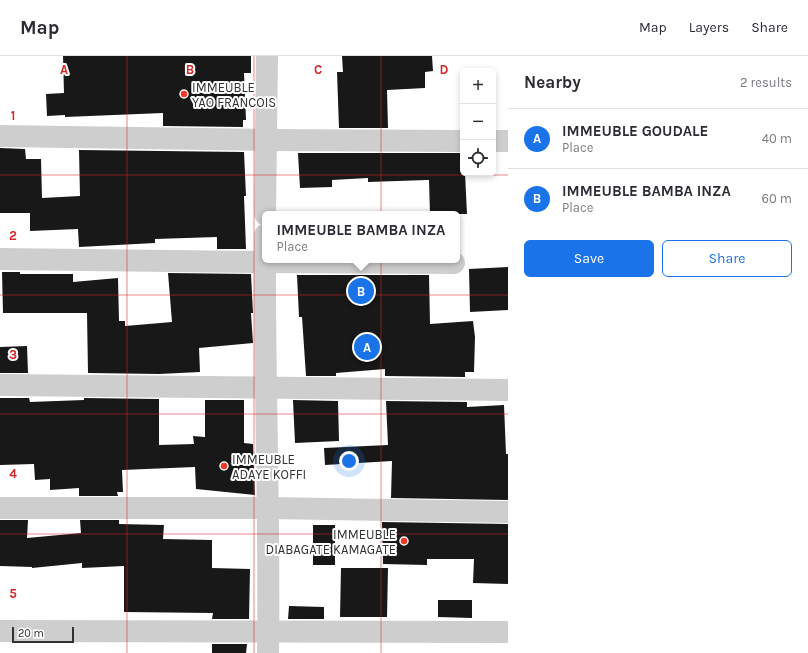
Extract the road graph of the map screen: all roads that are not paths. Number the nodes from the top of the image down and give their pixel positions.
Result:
1 (267, 56) edge
2 (0, 136) edge
3 (266, 140) junction
4 (460, 141) edge
5 (496, 141) edge
6 (508, 142) edge
7 (265, 211) edge
8 (0, 259) edge
9 (262, 262) edge
10 (265, 263) edge
11 (0, 386) edge
12 (266, 387) junction
13 (508, 390) edge
14 (0, 508) edge
15 (268, 508) junction
16 (508, 512) edge
17 (0, 631) edge
18 (268, 631) junction
19 (508, 632) edge
20 (268, 653) edge

1 - 3 street
2 - 3 street
3 - 4 street
3 - 7 street
5 - 6 street
8 - 9 street
10 - 12 street
11 - 12 street
12 - 13 street
12 - 15 street
14 - 15 street
15 - 16 street
15 - 18 street
17 - 18 street
18 - 19 street
18 - 20 street

